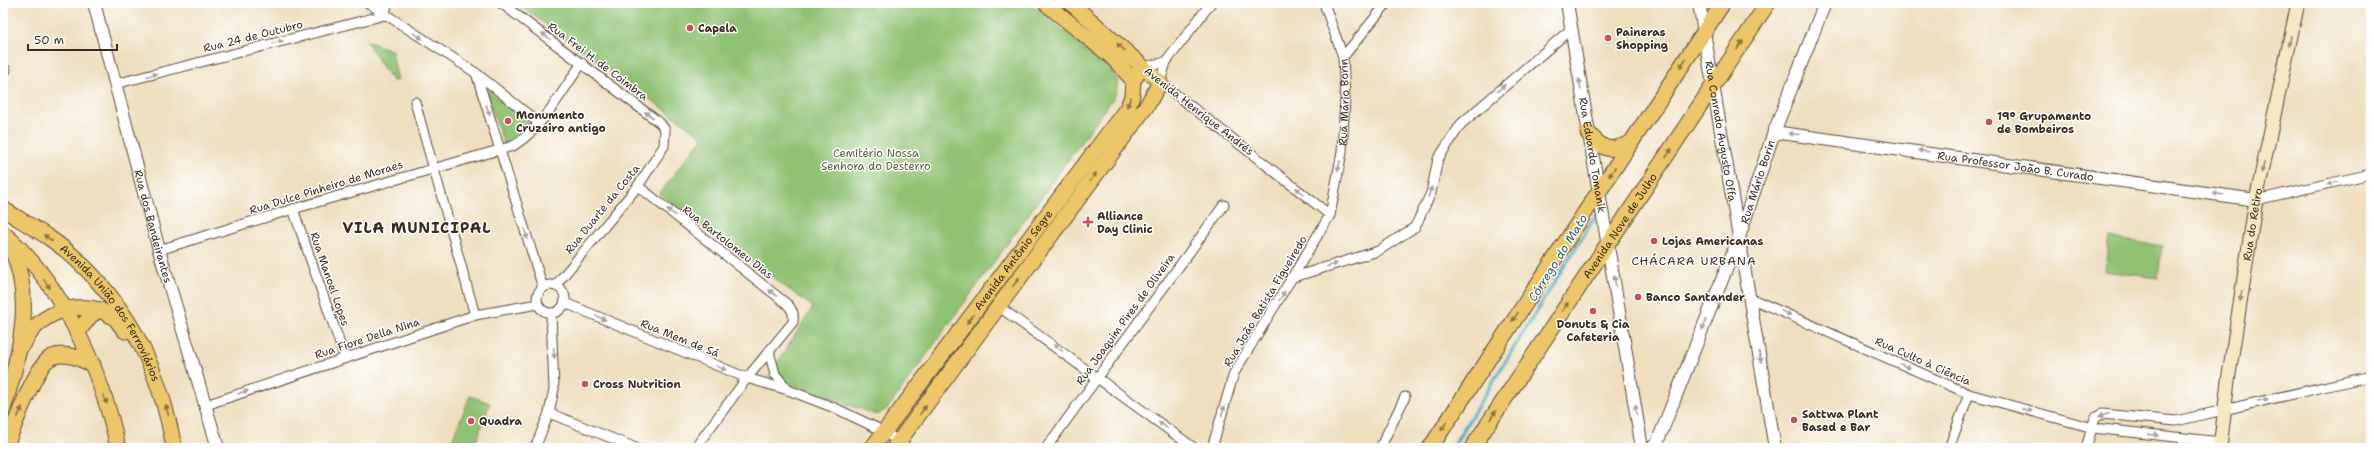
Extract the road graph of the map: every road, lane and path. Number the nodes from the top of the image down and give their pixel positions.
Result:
1 (94, 3) edge
2 (368, 3) edge
3 (387, 3) edge
4 (501, 3) edge
5 (1071, 3) edge
6 (1211, 3) edge
7 (1324, 3) edge
8 (1387, 3) edge
9 (1567, 3) edge
10 (1699, 3) edge
11 (1723, 3) edge
12 (1768, 3) edge
13 (1825, 3) edge
14 (2298, 3) edge
15 (1055, 6) edge
16 (385, 15) junction
17 (1571, 29) junction
18 (1705, 31) junction
19 (1343, 58) junction
20 (1166, 62) junction
21 (582, 63) junction
22 (1143, 67) junction
23 (476, 73) junction
24 (1133, 80) junction
25 (1160, 82) junction
26 (115, 84) junction
27 (1714, 84) junction
28 (415, 102) dead end
29 (539, 123) junction
30 (1774, 132) junction
31 (1588, 133) junction
32 (1631, 143) junction
33 (664, 146) joint
34 (501, 150) junction
35 (432, 168) junction
36 (2371, 174) edge
37 (638, 186) junction
38 (1600, 198) junction
39 (2256, 200) junction
40 (1224, 205) dead end
41 (3, 209) edge
42 (292, 209) junction
43 (1330, 215) junction
44 (4, 234) edge
45 (1739, 237) junction
46 (1608, 240) junction
47 (159, 250) junction
48 (1294, 277) junction
49 (555, 286) junction
50 (543, 288) junction
51 (1750, 298) junction
52 (564, 303) junction
53 (538, 304) junction
54 (998, 306) junction
55 (64, 309) junction
56 (100, 310) junction
57 (551, 314) junction
58 (475, 315) junction
59 (77, 333) junction
60 (21, 350) junction
61 (769, 351) junction
62 (146, 352) junction
63 (345, 358) junction
64 (93, 365) junction
65 (2371, 376) edge
66 (1098, 377) junction
67 (747, 378) junction
68 (788, 390) junction
69 (1969, 394) junction
70 (1404, 398) dead end
71 (206, 405) junction
72 (2225, 408) junction
73 (3, 410) edge
74 (549, 413) junction
75 (2093, 428) junction
76 (885, 432) junction
77 (2220, 445) edge
78 (900, 446) edge
79 (5, 448) edge
80 (118, 448) edge
81 (174, 448) edge
82 (218, 448) edge
83 (535, 448) edge
84 (636, 448) edge
85 (695, 448) edge
86 (872, 448) edge
87 (1046, 448) edge
88 (1194, 448) edge
89 (1212, 448) edge
90 (1380, 448) edge
91 (1430, 448) edge
92 (1472, 448) edge
93 (1642, 448) edge
94 (1652, 448) edge
95 (1775, 448) edge
96 (1950, 448) edge
97 (2086, 448) edge

1 - 26 street, Rua dos Bandeirantes
2 - 16 street
3 - 16 street
21 -> 4 street, Rua Frei H. de Coimbra
22 -> 5 main road, Avenida Henrique Andrés
6 - 20 street
7 - 19 street
8 - 19 street, Rua Mário Borin
9 - 17 street, Rua Eduardo Tomanik
10 - 18 street, Rua Conrado Augusto Offa
11 - 18 main road
27 -> 12 main road, Avenida Nove de Julho
13 - 30 street, Rua Mário Borin
14 -> 39 main road, Rua do Retiro
15 - 24 main road, Avenida Henrique Andrés
16 -> 23 street
26 -> 16 street, Rua 24 de Outubro
31 -> 17 street, Rua Eduardo Tomanik
48 -> 17 street
18 - 27 street, Rua Conrado Augusto Offa
18 -> 32 main road
19 -> 43 street, Rua Mário Borin
20 - 22 street
20 - 25 street
21 - 29 street, Rua Dulce Pinheiro de Moraes
33 -> 21 street, Rua Frei H. de Coimbra
22 - 24 main road
22 - 25 main road, Avenida Henrique Andrés
23 - 29 street
23 -> 34 street
24 -> 76 main road, Avenida Antônio Segre
43 -> 25 street, Avenida Henrique Andrés
54 -> 25 main road, Avenida Antônio Segre
26 - 47 street, Rua dos Bandeirantes
27 - 45 street, Rua Conrado Augusto Offa
46 -> 27 main road, Avenida Nove de Julho
28 - 35 street
29 - 34 street, Rua Dulce Pinheiro de Moraes
39 -> 30 street, Rua Professor João B. Curado
30 - 45 street, Rua Mário Borin
31 - 32 main road
31 - 38 street, Rua Eduardo Tomanik
32 -> 38 main road
33 - 37 street, Rua Duarte da Costa
34 - 35 street, Rua Dulce Pinheiro de Moraes
34 -> 50 street
35 - 42 street, Rua Dulce Pinheiro de Moraes
35 - 58 street
36 -> 39 street
37 - 49 street, Rua Duarte da Costa
61 -> 37 street, Rua Bartolomeu Dias
38 - 46 street, Rua Eduardo Tomanik
38 -> 91 main road
39 -> 72 main road, Rua do Retiro
40 - 66 street, Rua Joaquim Pires de Oliveira
62 -> 41 main road, Avenida União dos Ferroviários
42 - 47 street, Rua Dulce Pinheiro de Moraes
42 - 63 street, Rua Manoel Lopes
43 - 48 street, Rua João Batista Figueiredo
44 -> 55 main road
44 - 60 main road
45 - 51 street, Rua Conrado Augusto Offa
45 -> 94 street, Rua Mário Borin
92 -> 46 main road, Avenida Nove de Julho
93 -> 46 street, Rua Eduardo Tomanik
47 - 71 street, Rua dos Bandeirantes
89 -> 48 street, Rua João Batista Figueiredo
49 - 50 street
49 - 52 street
50 - 53 street
51 -> 69 street, Rua Culto à Ciência
51 -> 95 street, Rua Conrado Augusto Offa
52 - 57 street
52 -> 67 street, Rua Mem de Sá
53 - 57 street
53 - 58 street, Rua Fiore Della Nina
66 -> 54 street
78 -> 54 main road, Avenida Antônio Segre
55 - 56 main road
55 - 59 main road
55 - 60 main road
56 - 59 main road
56 - 62 main road
57 -> 74 street
58 - 63 street, Rua Fiore Della Nina
59 - 64 main road
60 - 73 main road
61 - 67 street
61 - 68 street, Rua Mem de Sá
81 -> 62 main road, Avenida União dos Ferroviários
71 -> 63 street, Rua Fiore Della Nina
79 -> 64 main road
64 -> 80 main road
72 -> 65 street
66 - 87 street, Rua Joaquim Pires de Oliveira
88 -> 66 street
67 - 68 street, Rua Mem de Sá
67 - 85 street
68 - 76 street, Rua Mem de Sá
69 -> 75 street, Rua Culto à Ciência
69 - 96 street
70 - 90 street
71 - 82 street, Rua dos Bandeirantes
72 -> 75 street
72 - 77 main road, Rua do Retiro
74 - 83 street
74 - 84 street
75 -> 77 street, Rua Culto à Ciência
75 - 97 street
76 - 78 street, Rua Mem de Sá
76 - 86 main road, Avenida Antônio Segre

